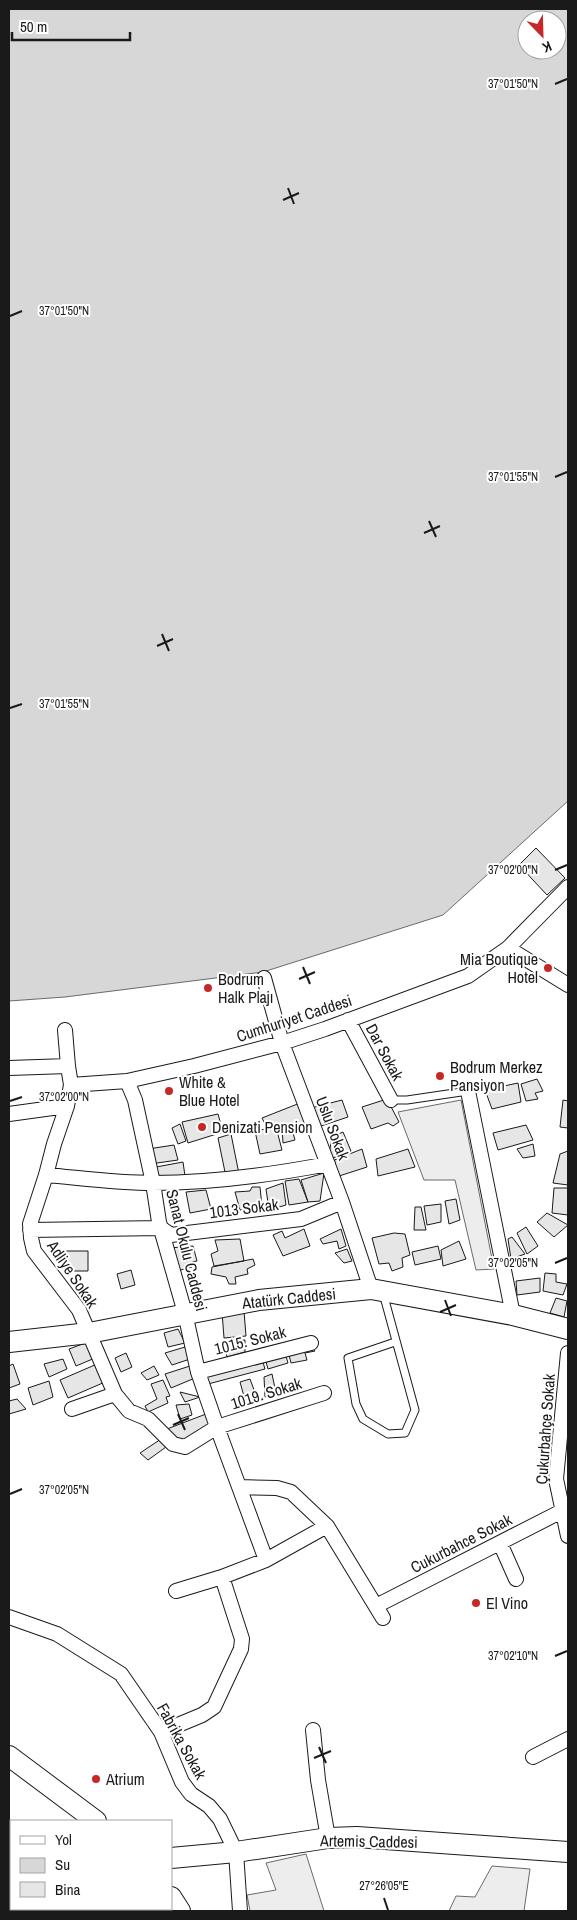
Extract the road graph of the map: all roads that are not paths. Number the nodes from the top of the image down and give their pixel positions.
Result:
1 (568, 886) edge
2 (508, 948) junction
3 (264, 978) dead end
4 (568, 985) edge
5 (348, 1020) junction
6 (65, 1030) dead end
7 (282, 1043) junction
8 (68, 1066) junction
9 (9, 1068) edge
10 (127, 1081) junction
11 (71, 1085) junction
12 (468, 1091) joint
13 (391, 1100) joint
14 (67, 1106) junction
15 (9, 1114) edge
16 (328, 1164) junction
17 (46, 1175) junction
18 (153, 1183) junction
19 (342, 1202) junction
20 (161, 1228) junction
21 (30, 1230) junction
22 (377, 1290) junction
23 (185, 1313) junction
24 (513, 1315) junction
25 (568, 1328) edge
26 (89, 1333) junction
27 (9, 1342) edge
28 (395, 1342) junction
29 (311, 1343) dead end
30 (568, 1353) edge
31 (198, 1372) junction
32 (324, 1393) dead end
33 (115, 1394) junction
34 (72, 1409) dead end
35 (217, 1427) junction
36 (240, 1486) junction
37 (562, 1510) junction
38 (327, 1526) junction
39 (568, 1536) edge
40 (500, 1543) junction
41 (266, 1560) junction
42 (222, 1577) junction
43 (516, 1579) dead end
44 (176, 1591) dead end
45 (9, 1617) edge
46 (313, 1730) dead end
47 (161, 1732) junction
48 (568, 1739) edge
49 (9, 1756) edge
50 (533, 1756) dead end
51 (95, 1820) edge
52 (328, 1838) junction
53 (236, 1852) junction
54 (568, 1852) edge
55 (172, 1858) edge
56 (172, 1899) edge
57 (180, 1911) edge
58 (240, 1911) edge

1 - 2 street, Cumhuriyet Caddesi
2 - 4 street
2 - 5 street, Cumhuriyet Caddesi
3 - 7 street, Uslu Sokak
5 - 7 street, Cumhuriyet Caddesi
5 - 13 street, Dar Sokak
6 - 8 street
7 - 10 street, Cumhuriyet Caddesi
7 - 16 street, Uslu Sokak
8 - 9 street
8 - 11 street
10 - 11 street, Cumhuriyet Caddesi
10 - 18 street, Sanat Okulu Caddesi
11 - 14 street, Adliye Sokak
12 - 13 lane
12 - 24 street
14 - 15 street
14 - 17 street, Adliye Sokak
16 - 18 street
16 - 19 street, Uslu Sokak
17 - 18 street
17 - 21 street, Adliye Sokak
18 - 20 street, Sanat Okulu Caddesi
19 - 20 street, 1013 Sokak
19 - 22 street, Uslu Sokak
20 - 21 street, 1013 Sokak
20 - 23 street, Sanat Okulu Caddesi
21 - 26 street, Adliye Sokak
22 - 23 street, Atatürk Caddesi
22 - 24 street, Atatürk Caddesi
22 - 28 lane
23 - 26 street, Atatürk Caddesi
23 - 31 street, Sanat Okulu Caddesi
24 - 25 street, Atatürk Caddesi
26 - 27 street, Atatürk Caddesi
26 - 33 street, Adliye Sokak
28 - 28 lane
29 - 31 street, 1015. Sokak
30 - 37 street, Çukurbahçe Sokak
31 - 35 street, Sanat Okulu Caddesi
32 - 35 street, 1019. Sokak
33 - 34 street
33 - 35 street, Adliye Sokak
35 - 36 street
36 - 38 street, Cukurbahce Sokak
36 - 41 street
37 - 39 street, Çukurbahçe Sokak
37 - 40 street, Cukurbahce Sokak
38 - 40 street, Cukurbahce Sokak
38 - 41 street
40 - 43 street
41 - 42 street
42 - 44 street
42 - 47 street
45 - 47 street, Fabrika Sokak
46 - 52 street
47 - 53 street, Fabrika Sokak
48 - 50 street
49 - 51 street
52 - 53 street, Artemis Caddesi
52 - 54 street, Artemis Caddesi
53 - 55 street, Artemis Caddesi
53 - 58 street
56 - 57 street

